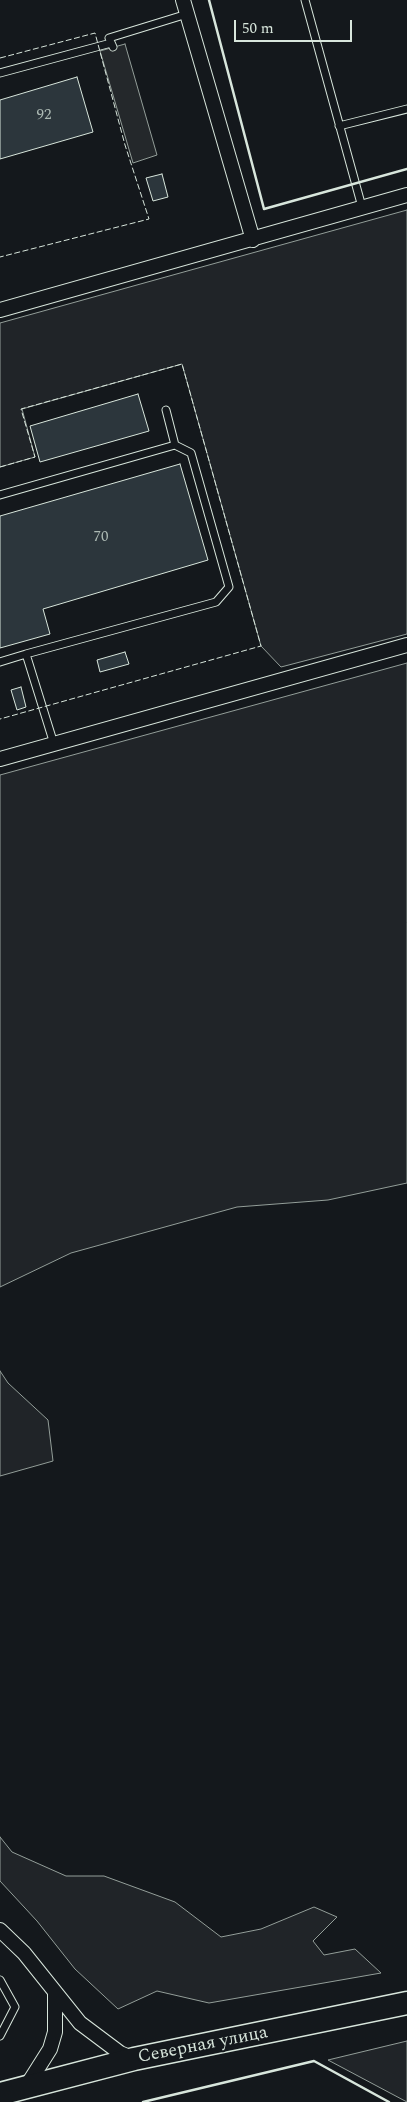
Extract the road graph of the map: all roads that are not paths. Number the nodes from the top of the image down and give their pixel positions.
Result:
1 (183, 0) edge
2 (304, 0) edge
3 (187, 14) junction
4 (0, 73) edge
5 (407, 110) edge
6 (339, 126) junction
7 (407, 195) edge
8 (362, 207) junction
9 (253, 240) junction
10 (0, 310) edge
11 (166, 410) dead end
12 (175, 445) junction
13 (0, 495) edge
14 (407, 645) edge
15 (26, 654) junction
16 (0, 662) edge
17 (54, 745) junction
18 (0, 759) edge
19 (0, 1930) edge
20 (0, 1980) edge
21 (55, 1993) junction
22 (407, 2003) edge
23 (0, 2036) edge
24 (134, 2059) junction
25 (26, 2088) junction
26 (0, 2094) edge

1 - 3 street
2 - 6 lane
3 - 4 lane
3 - 9 street
5 - 6 lane
6 - 8 lane
7 - 8 street
8 - 9 street
9 - 10 street
11 - 12 lane
12 - 13 lane
12 - 15 lane
14 - 17 street
15 - 16 lane
15 - 17 lane
17 - 18 street
19 - 21 street
20 - 23 lane
21 - 24 street
21 - 25 street
22 - 24 main road, Северная улица
24 - 25 main road, Северная улица
25 - 26 main road, Северная улица

